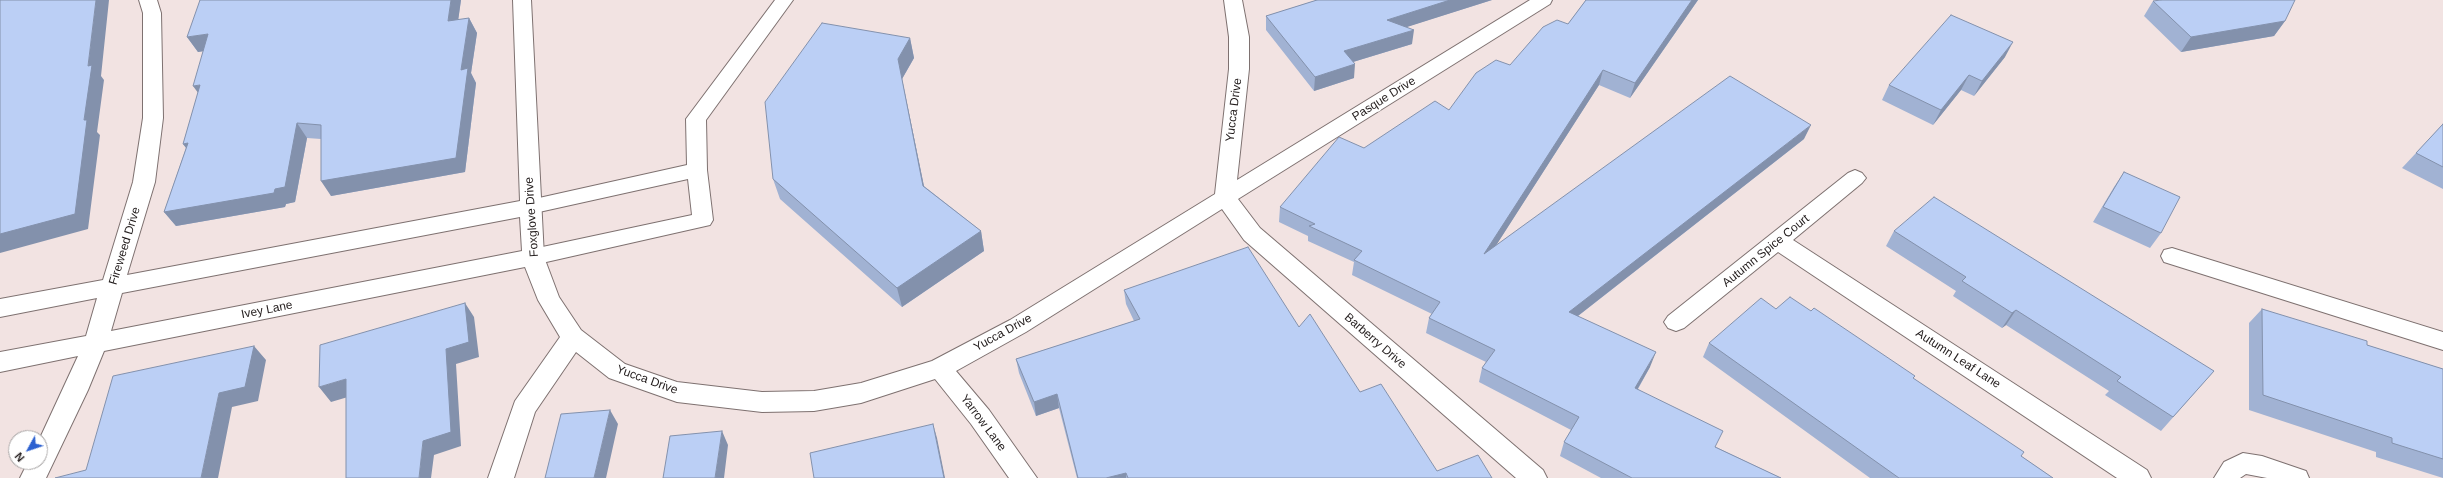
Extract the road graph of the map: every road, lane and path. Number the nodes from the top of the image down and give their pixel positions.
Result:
1 (148, 0) edge
2 (522, 0) edge
3 (784, 0) edge
4 (1234, 0) edge
5 (1543, 0) edge
6 (697, 170) junction
7 (1855, 178) dead end
8 (1225, 197) junction
9 (530, 207) junction
10 (1778, 241) junction
11 (2172, 256) dead end
12 (534, 257) junction
13 (113, 287) junction
14 (0, 308) edge
15 (1676, 322) dead end
16 (573, 337) junction
17 (2443, 341) edge
18 (95, 344) junction
19 (0, 362) edge
20 (940, 368) junction
21 (33, 478) edge
22 (501, 478) edge
23 (1024, 478) edge
24 (1534, 478) edge
25 (2138, 478) edge
26 (2226, 478) edge
27 (2297, 478) edge

1 - 13 street, Fireweed Drive
2 - 9 street, Foxglove Drive
3 - 6 lane
4 - 8 street, Yucca Drive
5 - 8 street, Pasque Drive
6 - 9 lane
6 - 12 lane
7 - 10 street, Autumn Spice Court
8 - 20 street, Yucca Drive
8 - 24 street, Barberry Drive
9 - 12 street, Foxglove Drive
9 - 13 street
10 - 15 street, Autumn Spice Court
10 - 25 street, Autumn Leaf Lane
11 - 17 lane
12 - 16 street, Foxglove Drive
12 - 18 street, Ivey Lane
13 - 14 street
13 - 18 street, Fireweed Drive
16 - 20 street, Yucca Drive
16 - 22 street
18 - 19 street, Ivey Lane
18 - 21 street, Fireweed Drive
20 - 23 street, Yarrow Lane
26 - 27 lane

